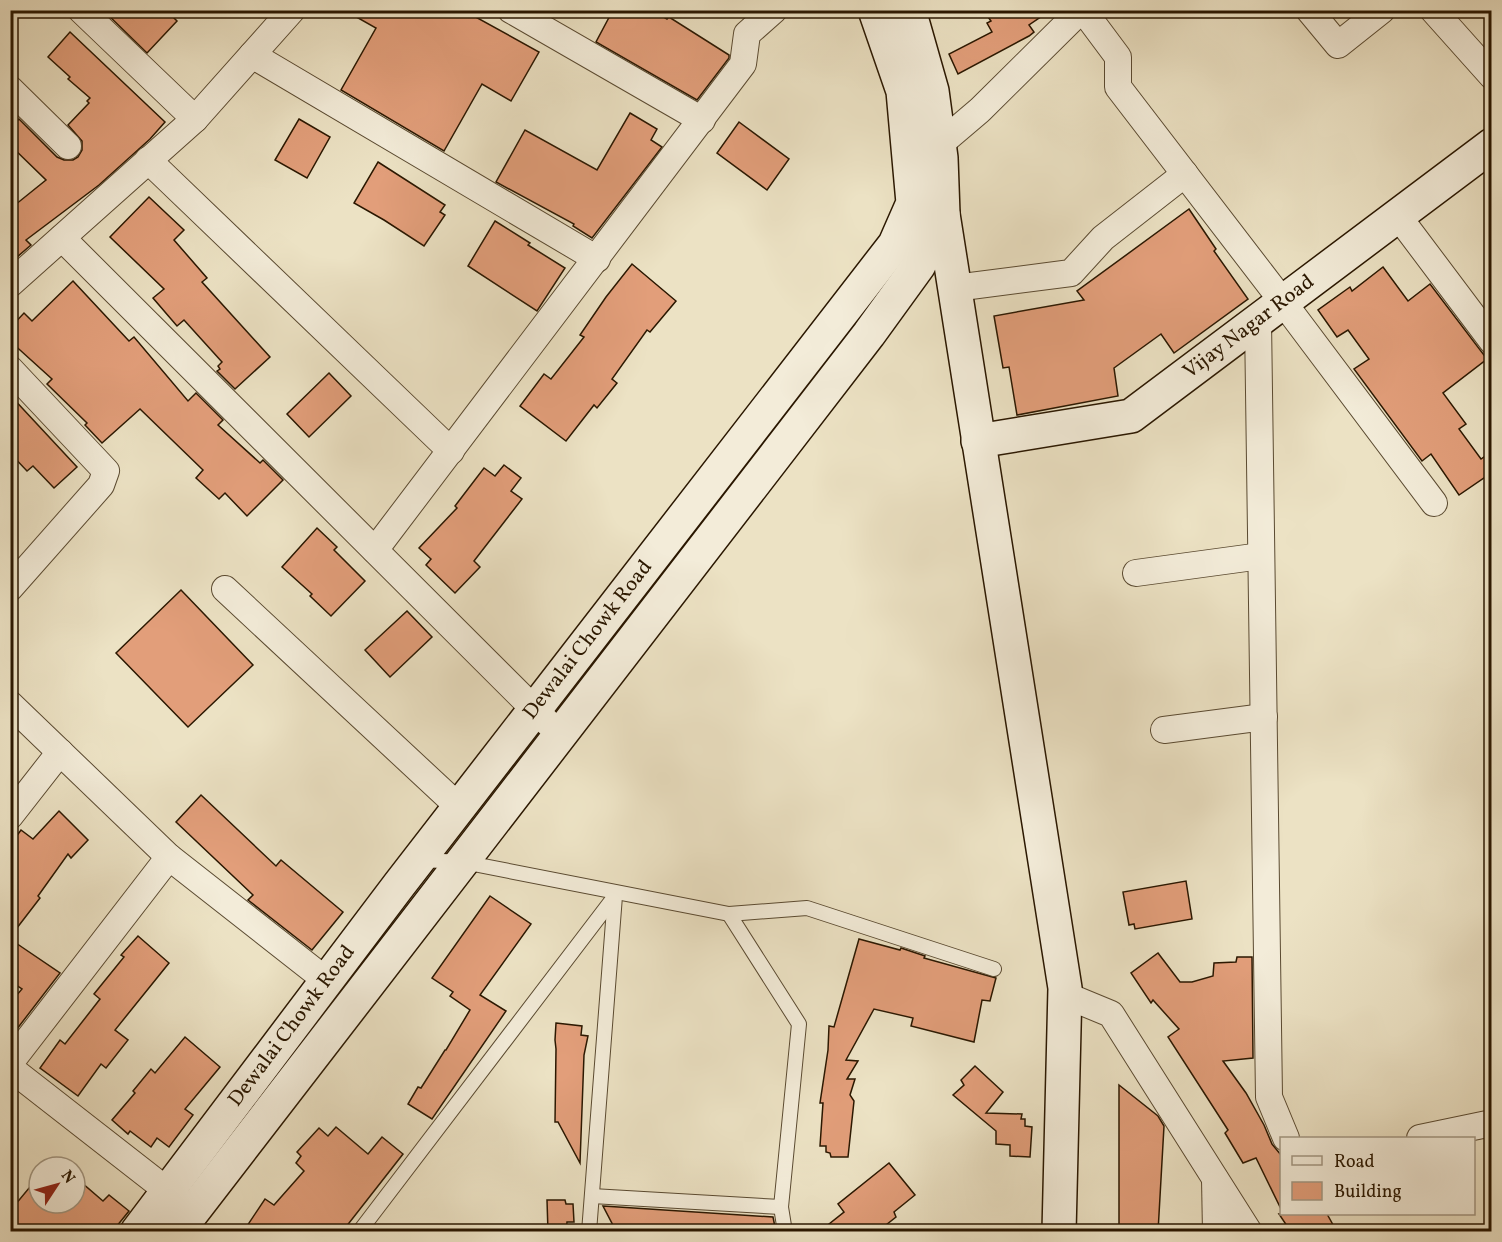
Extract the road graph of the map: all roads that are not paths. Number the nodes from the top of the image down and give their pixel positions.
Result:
1 (81, 10) edge
2 (292, 10) edge
3 (511, 10) edge
4 (774, 10) edge
5 (875, 10) edge
6 (909, 10) edge
7 (1082, 10) edge
8 (1309, 10) edge
9 (1382, 10) edge
10 (1433, 10) edge
11 (252, 55) junction
12 (1491, 76) edge
13 (10, 89) edge
14 (195, 119) junction
15 (702, 120) junction
16 (940, 144) junction
17 (68, 146) dead end
18 (1491, 146) edge
19 (148, 160) junction
20 (1185, 174) junction
21 (912, 203) junction
22 (943, 214) junction
23 (1398, 216) junction
24 (63, 238) junction
25 (597, 260) junction
26 (10, 284) edge
27 (955, 288) junction
28 (1271, 311) junction
29 (1491, 341) edge
30 (10, 369) edge
31 (978, 441) junction
32 (451, 451) junction
33 (1434, 503) dead end
34 (375, 550) junction
35 (1261, 556) junction
36 (1136, 573) dead end
37 (10, 588) edge
38 (225, 588) dead end
39 (10, 704) edge
40 (534, 710) junction
41 (1264, 717) junction
42 (1164, 730) dead end
43 (560, 736) junction
44 (60, 752) junction
45 (459, 807) junction
46 (10, 816) edge
47 (169, 857) junction
48 (419, 860) junction
49 (463, 862) junction
50 (729, 914) junction
51 (994, 969) dead end
52 (327, 981) junction
53 (1065, 995) junction
54 (10, 1064) edge
55 (10, 1068) edge
56 (1491, 1123) edge
57 (1286, 1137) edge
58 (1425, 1137) edge
59 (1215, 1179) junction
60 (168, 1191) junction
61 (592, 1196) junction
62 (781, 1207) junction
63 (185, 1221) edge
64 (137, 1232) edge
65 (359, 1232) edge
66 (589, 1232) edge
67 (785, 1232) edge
68 (1059, 1232) edge
69 (1216, 1232) edge
70 (1249, 1232) edge

1 - 14 street
2 - 11 street
3 - 15 street
4 - 15 street
5 - 21 main road, Dewalai Chowk Road
6 - 16 main road, Dewalai Chowk Road
7 - 16 street
7 - 20 street
8 - 9 street
10 - 12 street
11 - 14 street
11 - 25 street
13 - 17 street
14 - 19 street
15 - 25 street
16 - 22 main road, Dewalai Chowk Road
18 - 23 main road, Vijay Nagar Road
19 - 24 street
19 - 32 street
20 - 27 street
20 - 28 street
21 - 22 main road
21 - 40 main road, Dewalai Chowk Road
22 - 27 main road
22 - 43 main road, Dewalai Chowk Road
23 - 28 main road, Vijay Nagar Road
23 - 29 street
24 - 26 street
24 - 34 street
25 - 32 street
27 - 31 main road
28 - 31 main road, Vijay Nagar Road
28 - 33 street
28 - 35 street
30 - 37 street
31 - 53 main road
32 - 34 street
34 - 40 street
35 - 36 street
35 - 41 street
38 - 45 street
39 - 44 street
40 - 43 street
40 - 45 main road, Dewalai Chowk Road
41 - 42 street
41 - 57 street
43 - 49 main road, Dewalai Chowk Road
44 - 46 street
44 - 47 street
45 - 48 main road, Dewalai Chowk Road
47 - 52 street
47 - 54 street
48 - 49 lane
48 - 52 main road, Dewalai Chowk Road
49 - 50 lane
49 - 63 main road, Dewalai Chowk Road
50 - 51 lane
50 - 62 lane
52 - 60 main road, Dewalai Chowk Road
53 - 59 street
53 - 68 main road
55 - 60 street
56 - 58 street
59 - 69 street
59 - 70 street
60 - 63 street
60 - 64 main road, Dewalai Chowk Road
61 - 62 lane
61 - 65 lane
61 - 66 lane
62 - 67 lane

